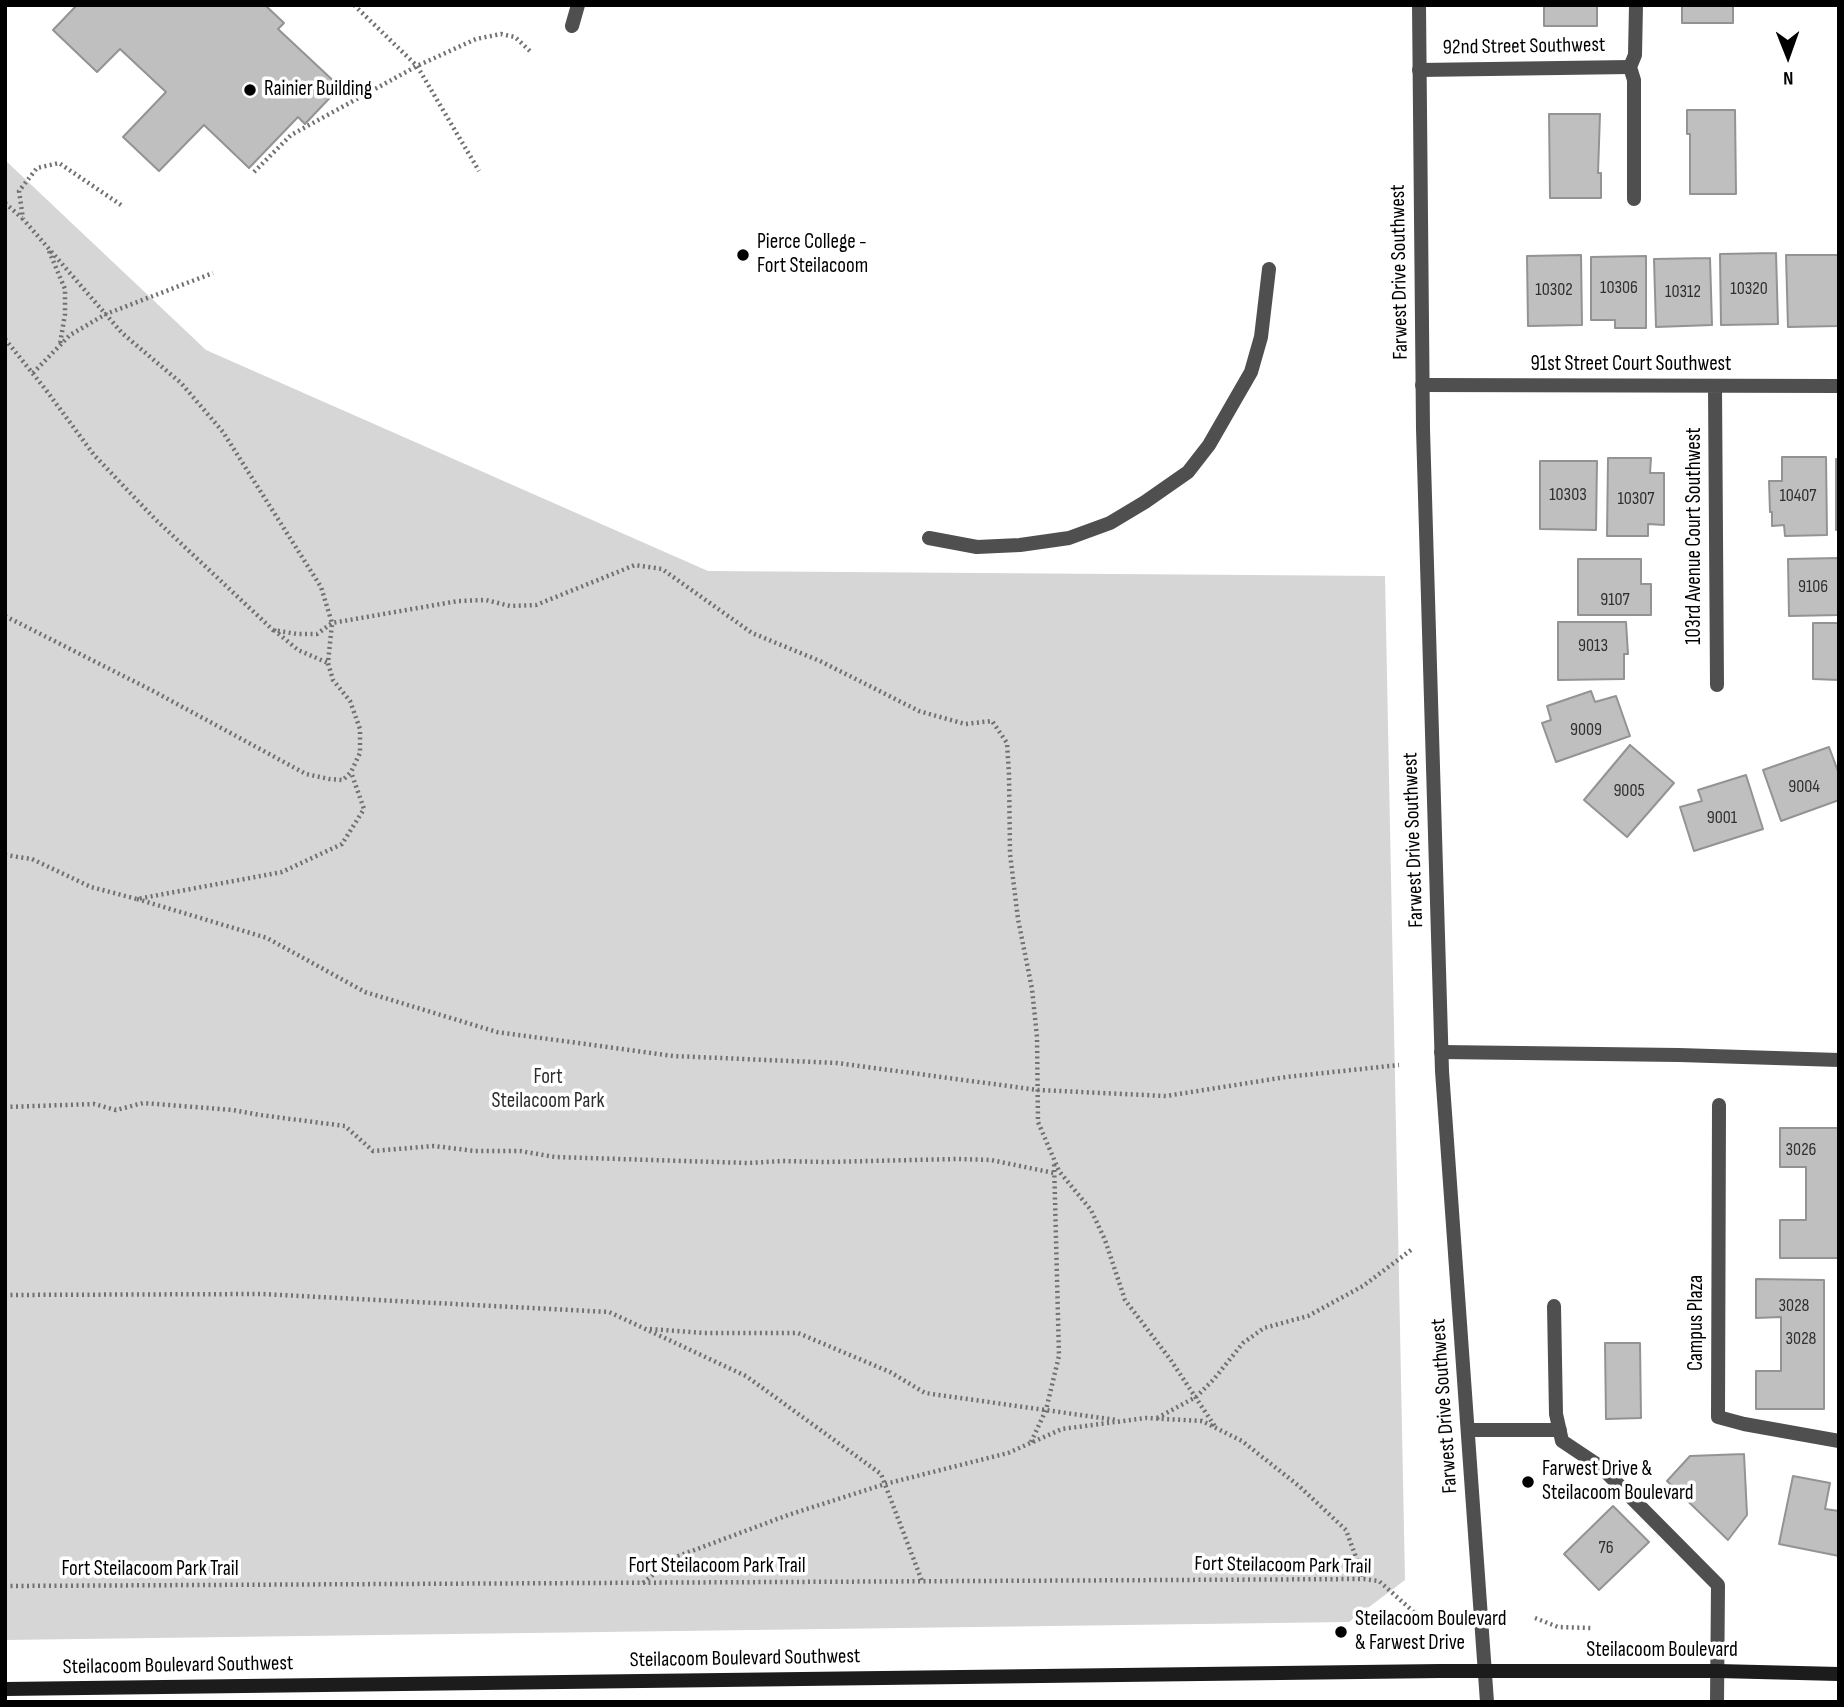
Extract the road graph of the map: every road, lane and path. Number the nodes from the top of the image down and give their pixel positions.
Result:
1 (354, 5) edge
2 (578, 5) edge
3 (1419, 5) edge
4 (1636, 5) edge
5 (572, 26) dead end
6 (531, 52) dead end
7 (417, 66) junction
8 (1630, 67) junction
9 (1419, 70) junction
10 (479, 171) dead end
11 (254, 172) dead end
12 (1634, 199) dead end
13 (5, 203) edge
14 (121, 205) dead end
15 (23, 219) junction
16 (47, 247) junction
17 (1269, 269) dead end
18 (213, 273) dead end
19 (106, 314) junction
20 (5, 339) edge
21 (60, 345) junction
22 (33, 373) junction
23 (1422, 385) junction
24 (1715, 386) junction
25 (1839, 386) edge
26 (929, 538) dead end
27 (5, 616) edge
28 (332, 623) junction
29 (273, 630) junction
30 (328, 663) junction
31 (1717, 685) dead end
32 (351, 772) junction
33 (5, 855) edge
34 (137, 899) junction
35 (1441, 1052) junction
36 (1839, 1060) edge
37 (1399, 1065) dead end
38 (1038, 1090) junction
39 (1719, 1105) dead end
40 (5, 1107) edge
41 (1054, 1159) junction
42 (1054, 1173) junction
43 (1411, 1250) dead end
44 (5, 1295) edge
45 (1554, 1306) dead end
46 (646, 1329) junction
47 (1196, 1397) junction
48 (1046, 1410) junction
49 (1156, 1419) junction
50 (1123, 1421) junction
51 (1216, 1428) junction
52 (1468, 1430) junction
53 (1560, 1430) junction
54 (1839, 1441) edge
55 (1031, 1442) junction
56 (885, 1484) junction
57 (1364, 1579) junction
58 (922, 1581) junction
59 (643, 1583) junction
60 (5, 1586) edge
61 (1416, 1614) dead end
62 (1535, 1618) dead end
63 (1592, 1628) dead end
64 (1485, 1671) junction
65 (1718, 1671) junction
66 (1839, 1674) edge
67 (5, 1689) edge
68 (1486, 1702) edge
69 (1717, 1702) edge

1 - 7 path
2 - 5 street
3 - 9 street, Farwest Drive Southwest
4 - 8 street
6 - 7 path
7 - 10 path
7 - 11 path
8 - 9 street, 92nd Street Southwest
8 - 12 street
9 - 23 street, Farwest Drive Southwest
13 - 15 path
14 - 15 path
15 - 16 path
16 - 19 path
16 - 21 path
17 - 26 street
18 - 19 path
19 - 21 path
19 - 28 path
20 - 22 path
21 - 22 path
22 - 29 path
23 - 24 street, 91st Street Court Southwest
23 - 35 street, Farwest Drive Southwest
24 - 25 street, 91st Street Court Southwest
24 - 31 street, 103rd Avenue Court Southwest
27 - 32 path
28 - 29 path
28 - 30 path
28 - 38 path
29 - 30 path
30 - 32 path
32 - 34 path
33 - 34 path
34 - 38 path
35 - 36 street
35 - 52 street, Farwest Drive Southwest
37 - 38 path
38 - 41 path
39 - 54 street, Campus Plaza
40 - 42 path
41 - 42 path
41 - 47 path
42 - 48 path
43 - 47 path
44 - 46 path
45 - 53 street
46 - 48 path
46 - 56 path
47 - 49 path
47 - 51 path
48 - 50 path
48 - 55 path
49 - 50 path
49 - 51 path
50 - 55 path
51 - 57 path
52 - 53 street
52 - 64 street, Farwest Drive Southwest
53 - 65 street
55 - 56 path
56 - 58 path
56 - 59 path
57 - 58 path, Fort Steilacoom Park Trail
57 - 61 path, Fort Steilacoom Park Trail
58 - 59 path, Fort Steilacoom Park Trail
59 - 60 path, Fort Steilacoom Park Trail
62 - 63 path
64 - 65 main road, Steilacoom Boulevard
64 - 67 main road, Steilacoom Boulevard Southwest
64 - 68 street, Farwest Drive Southwest
65 - 66 main road, Steilacoom Boulevard
65 - 69 street

